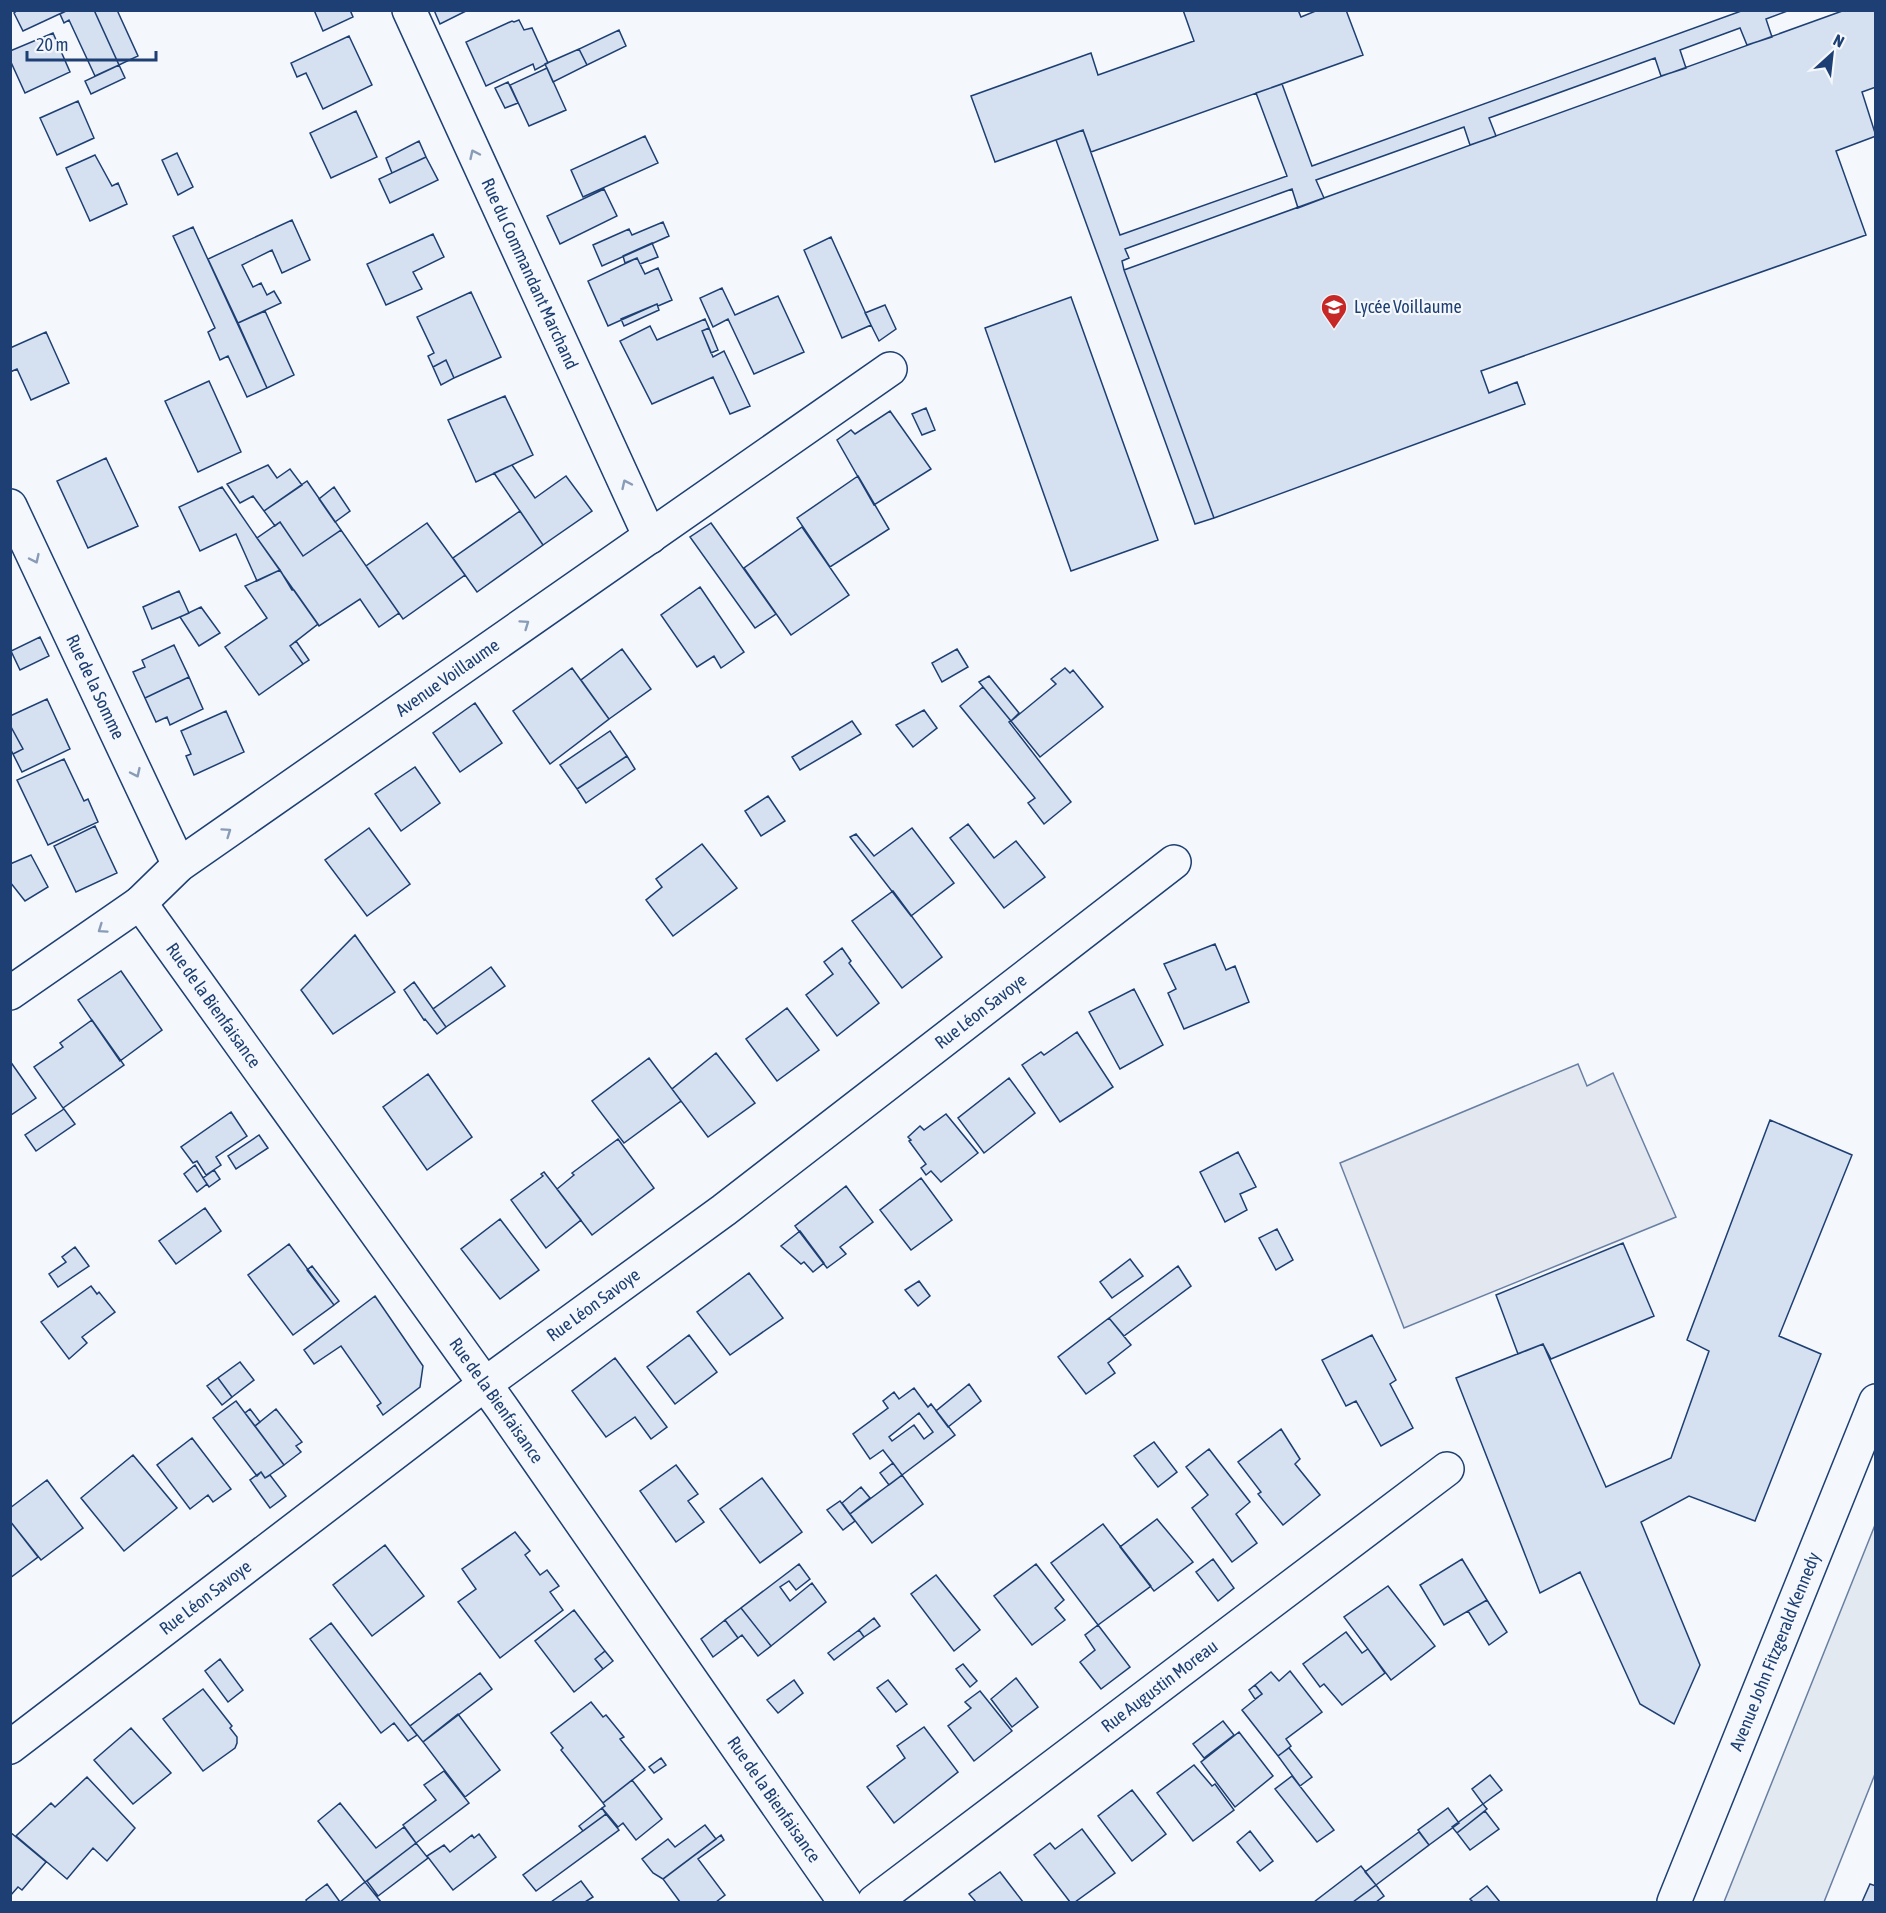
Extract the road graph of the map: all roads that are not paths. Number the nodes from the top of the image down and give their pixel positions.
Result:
1 (409, 10) edge
2 (890, 369) dead end
3 (10, 506) edge
4 (650, 537) junction
5 (1174, 862) dead end
6 (179, 865) junction
7 (140, 903) junction
8 (10, 993) edge
9 (485, 1384) junction
10 (1875, 1401) edge
11 (1447, 1470) dead end
12 (10, 1747) edge
13 (845, 1902) edge
14 (874, 1902) edge
15 (1674, 1902) edge

4 -> 1 street, Rue du Commandant Marchand
2 - 4 street, Avenue Voillaume
3 -> 6 street, Rue de la Somme
6 -> 4 street, Avenue Voillaume
5 - 9 street, Rue Léon Savoye
6 - 7 street, Avenue Voillaume
7 -> 8 street, Avenue Voillaume
7 - 9 street, Rue de la Bienfaisance
9 - 12 street, Rue Léon Savoye
9 - 13 street, Rue de la Bienfaisance
10 - 15 street, Avenue John Fitzgerald Kennedy
11 - 14 street, Rue Augustin Moreau

